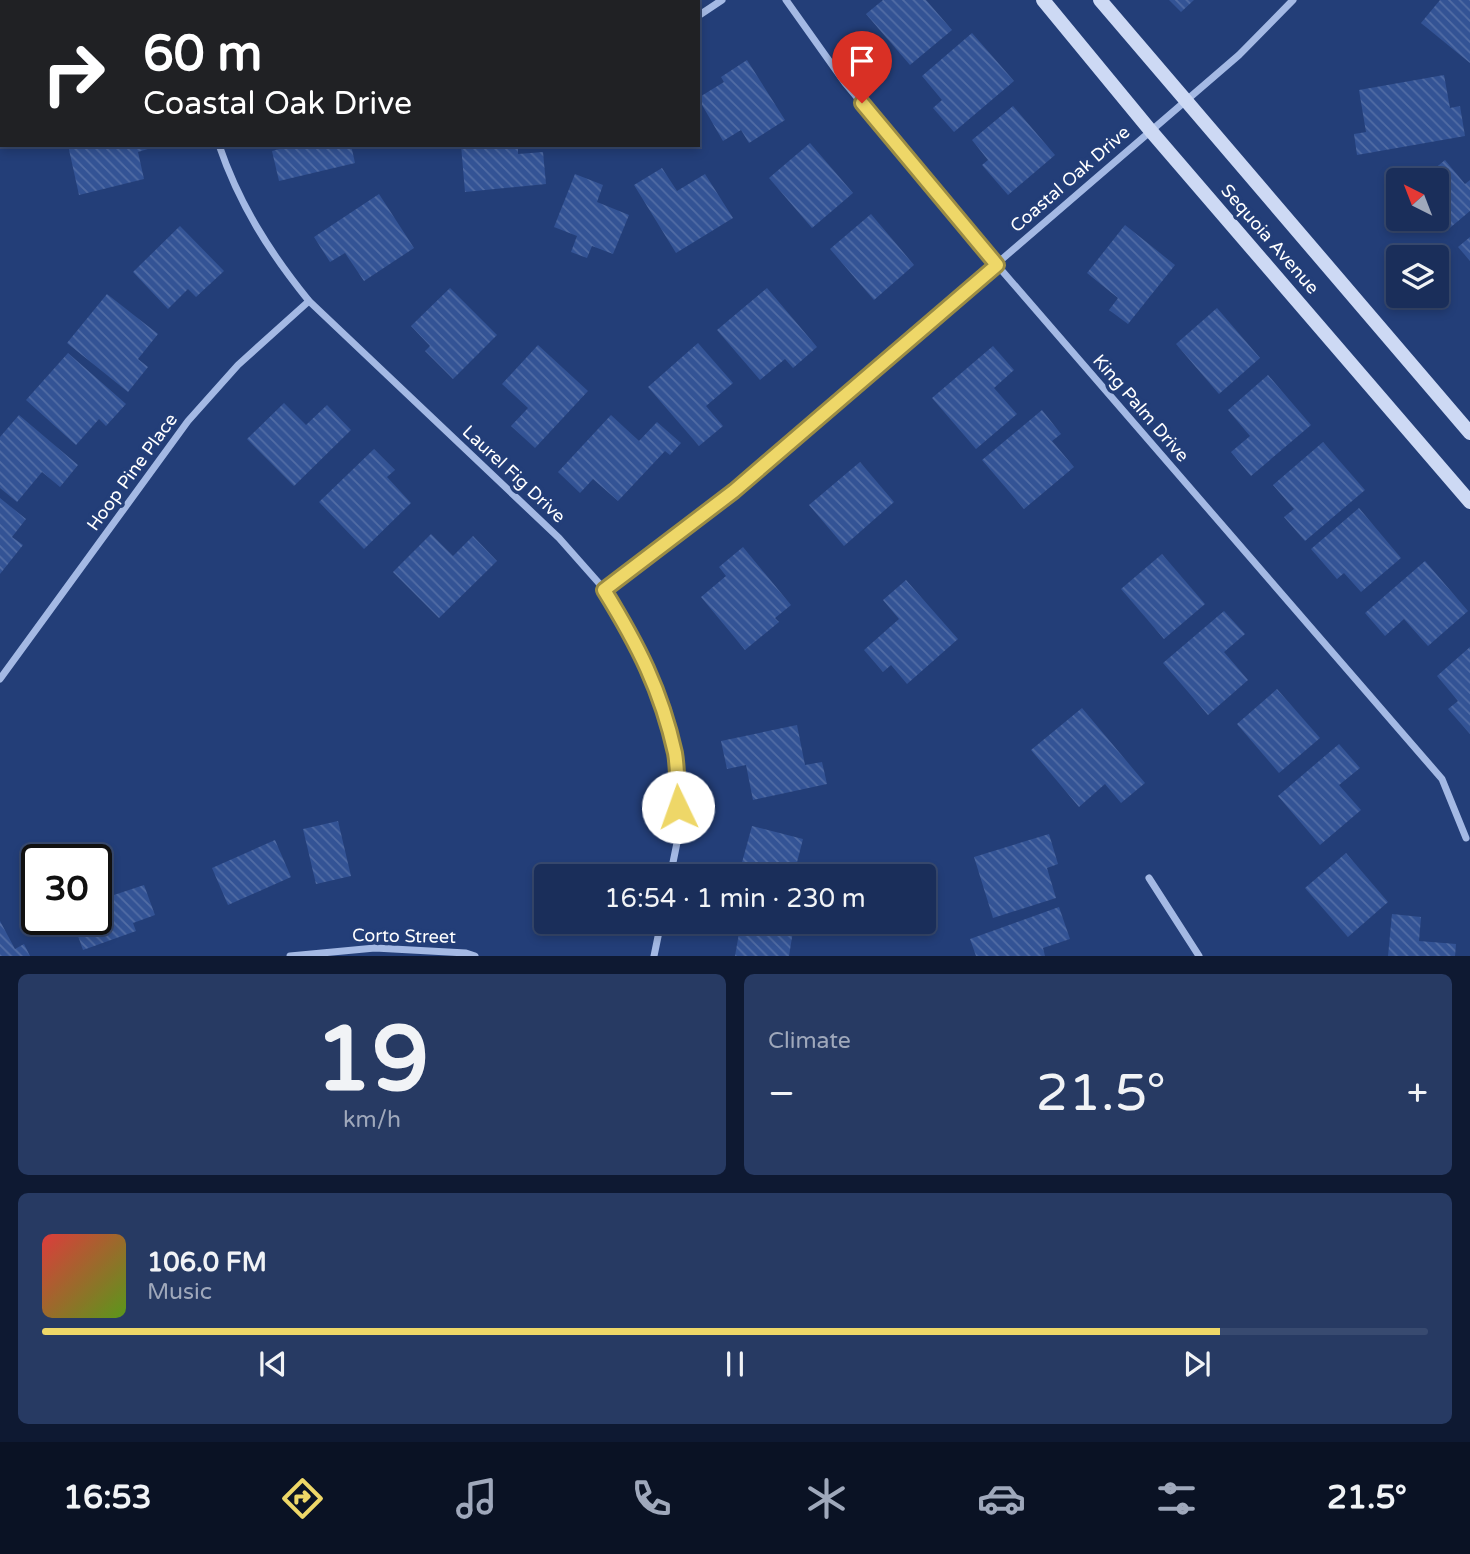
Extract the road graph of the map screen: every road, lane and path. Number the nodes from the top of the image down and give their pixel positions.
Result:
1 (722, 0) edge
2 (786, 0) edge
3 (1043, 0) edge
4 (1100, 0) edge
5 (1293, 0) edge
6 (700, 15) edge
7 (1184, 100) junction
8 (1150, 130) junction
9 (220, 147) edge
10 (997, 265) junction
11 (309, 302) junction
12 (1470, 433) edge
13 (1470, 502) edge
14 (604, 590) junction
15 (0, 679) edge
16 (1466, 838) dead end
17 (673, 864) edge
18 (1149, 878) dead end
19 (659, 934) edge
20 (290, 956) edge
21 (475, 956) edge
22 (654, 956) edge
23 (1199, 956) edge

1 - 6 street
2 - 10 street, King Palm Drive
3 - 8 main road, Sequoia Avenue
4 - 7 main road, Sequoia Avenue
5 - 7 street, Coastal Oak Drive
7 - 8 street, Coastal Oak Drive
7 - 12 main road, Sequoia Avenue
8 - 10 street, Coastal Oak Drive
8 - 13 main road, Sequoia Avenue
9 - 11 street, Laurel Fig Drive
10 - 14 street, Coastal Oak Drive
10 - 16 street, King Palm Drive
11 - 14 street, Laurel Fig Drive
11 - 15 street, Hoop Pine Place
14 - 17 street, Laurel Fig Drive
18 - 23 street
19 - 22 street
20 - 21 street, Corto Street

